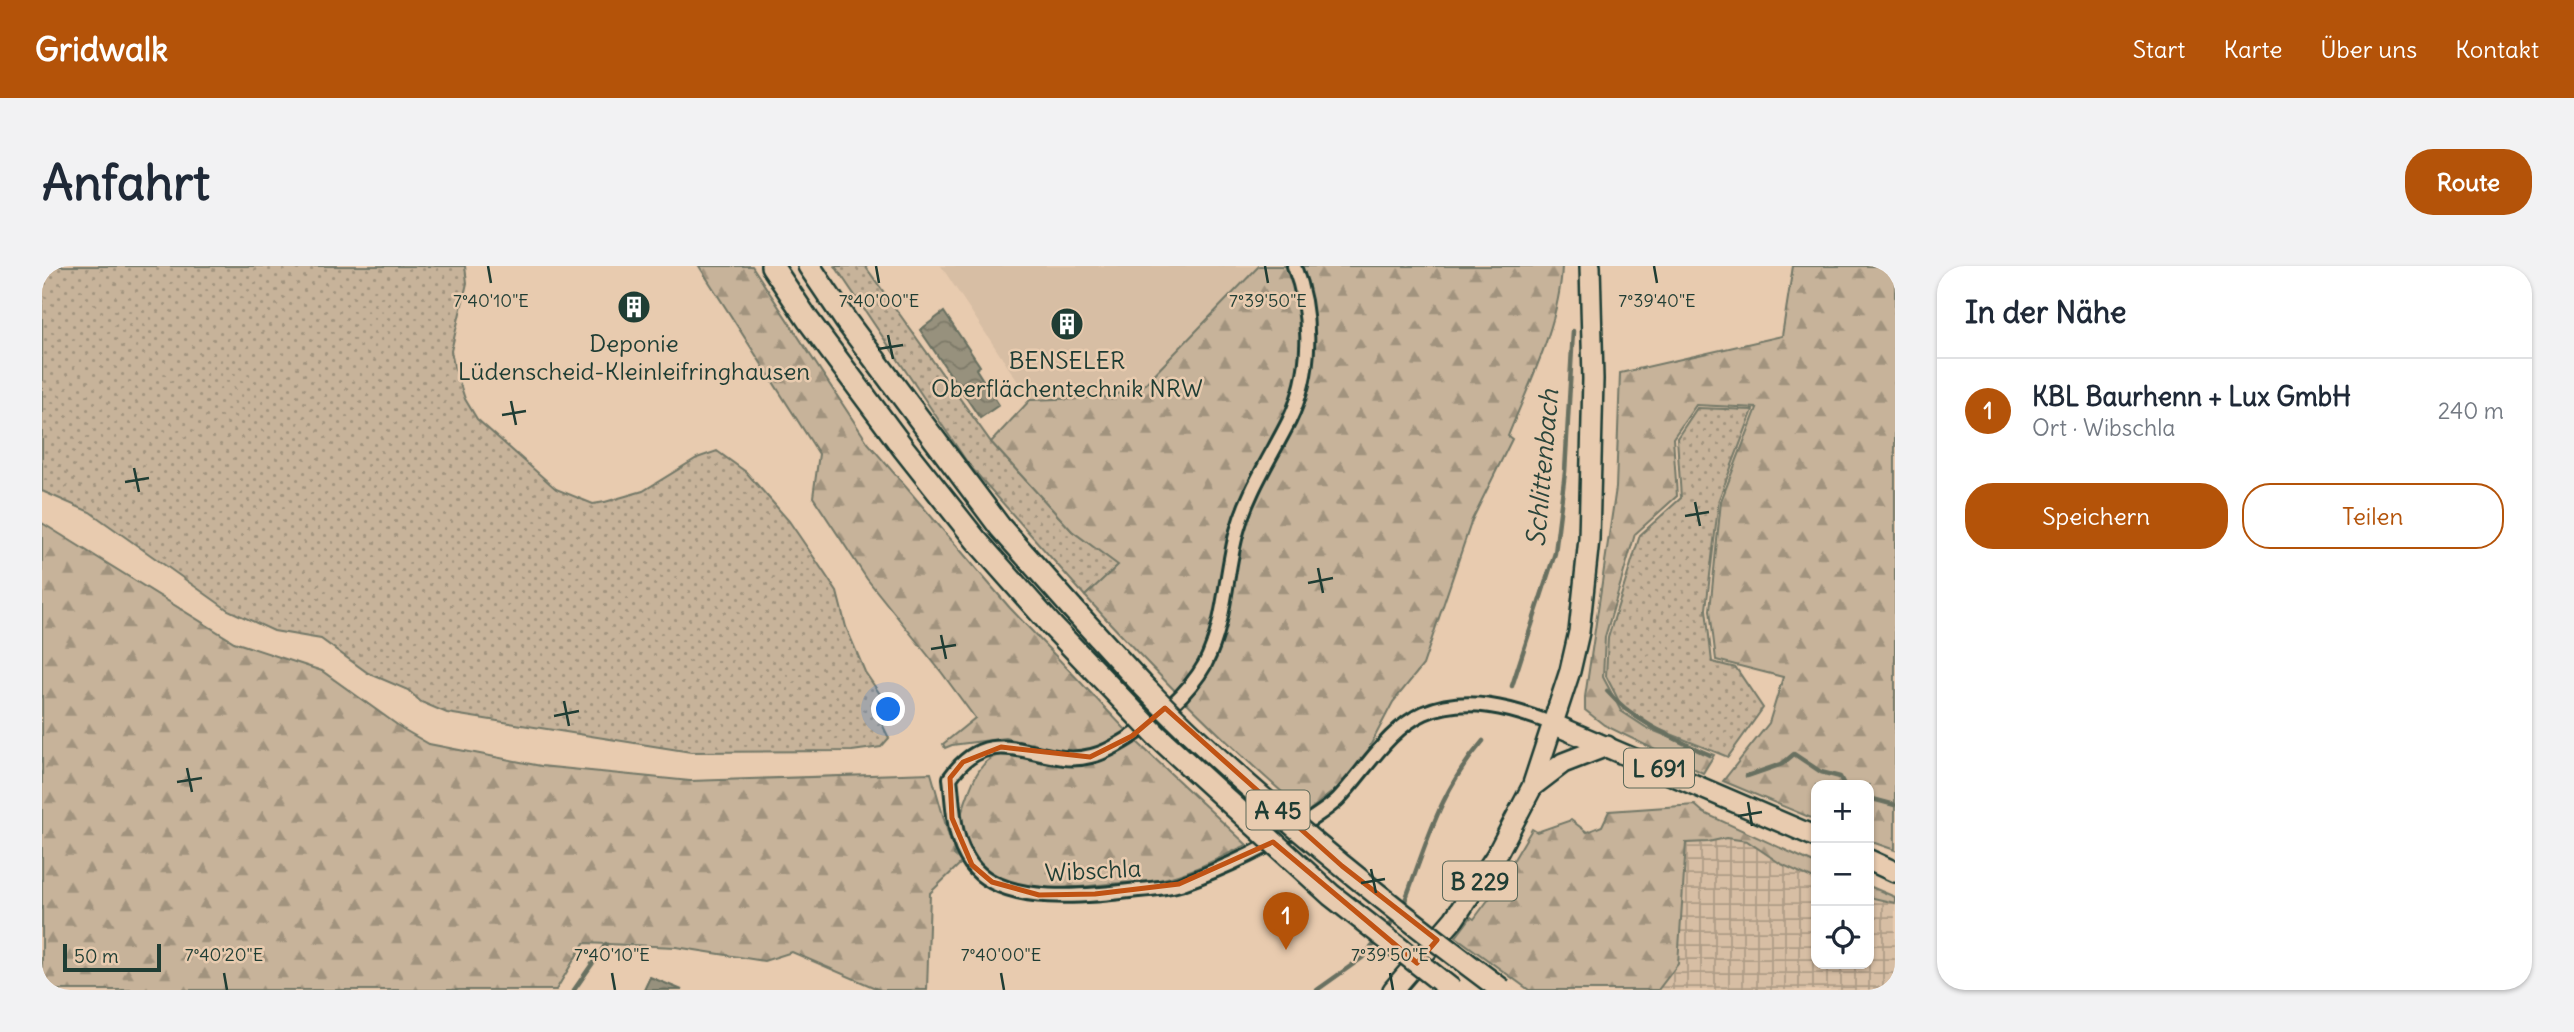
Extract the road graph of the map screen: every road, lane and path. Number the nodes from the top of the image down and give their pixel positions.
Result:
1 (809, 266) edge
2 (1294, 266) edge
3 (1590, 266) edge
4 (774, 268) edge
5 (1553, 724) junction
6 (1606, 746) junction
7 (1532, 787) junction
8 (1811, 835) edge
9 (1874, 862) edge
10 (1895, 872) edge
11 (1394, 990) edge
12 (1452, 990) edge
13 (1502, 990) edge

1 - 13 highway, A 45, bridge
2 - 5 street, Wibschla
3 - 5 main road, B 229
4 - 12 highway, A 45, bridge
5 - 6 main road, L 691
5 - 7 main road, B 229
6 - 7 main road, B 229
6 - 8 main road, L 691
7 - 11 main road, B 229
9 - 10 main road

